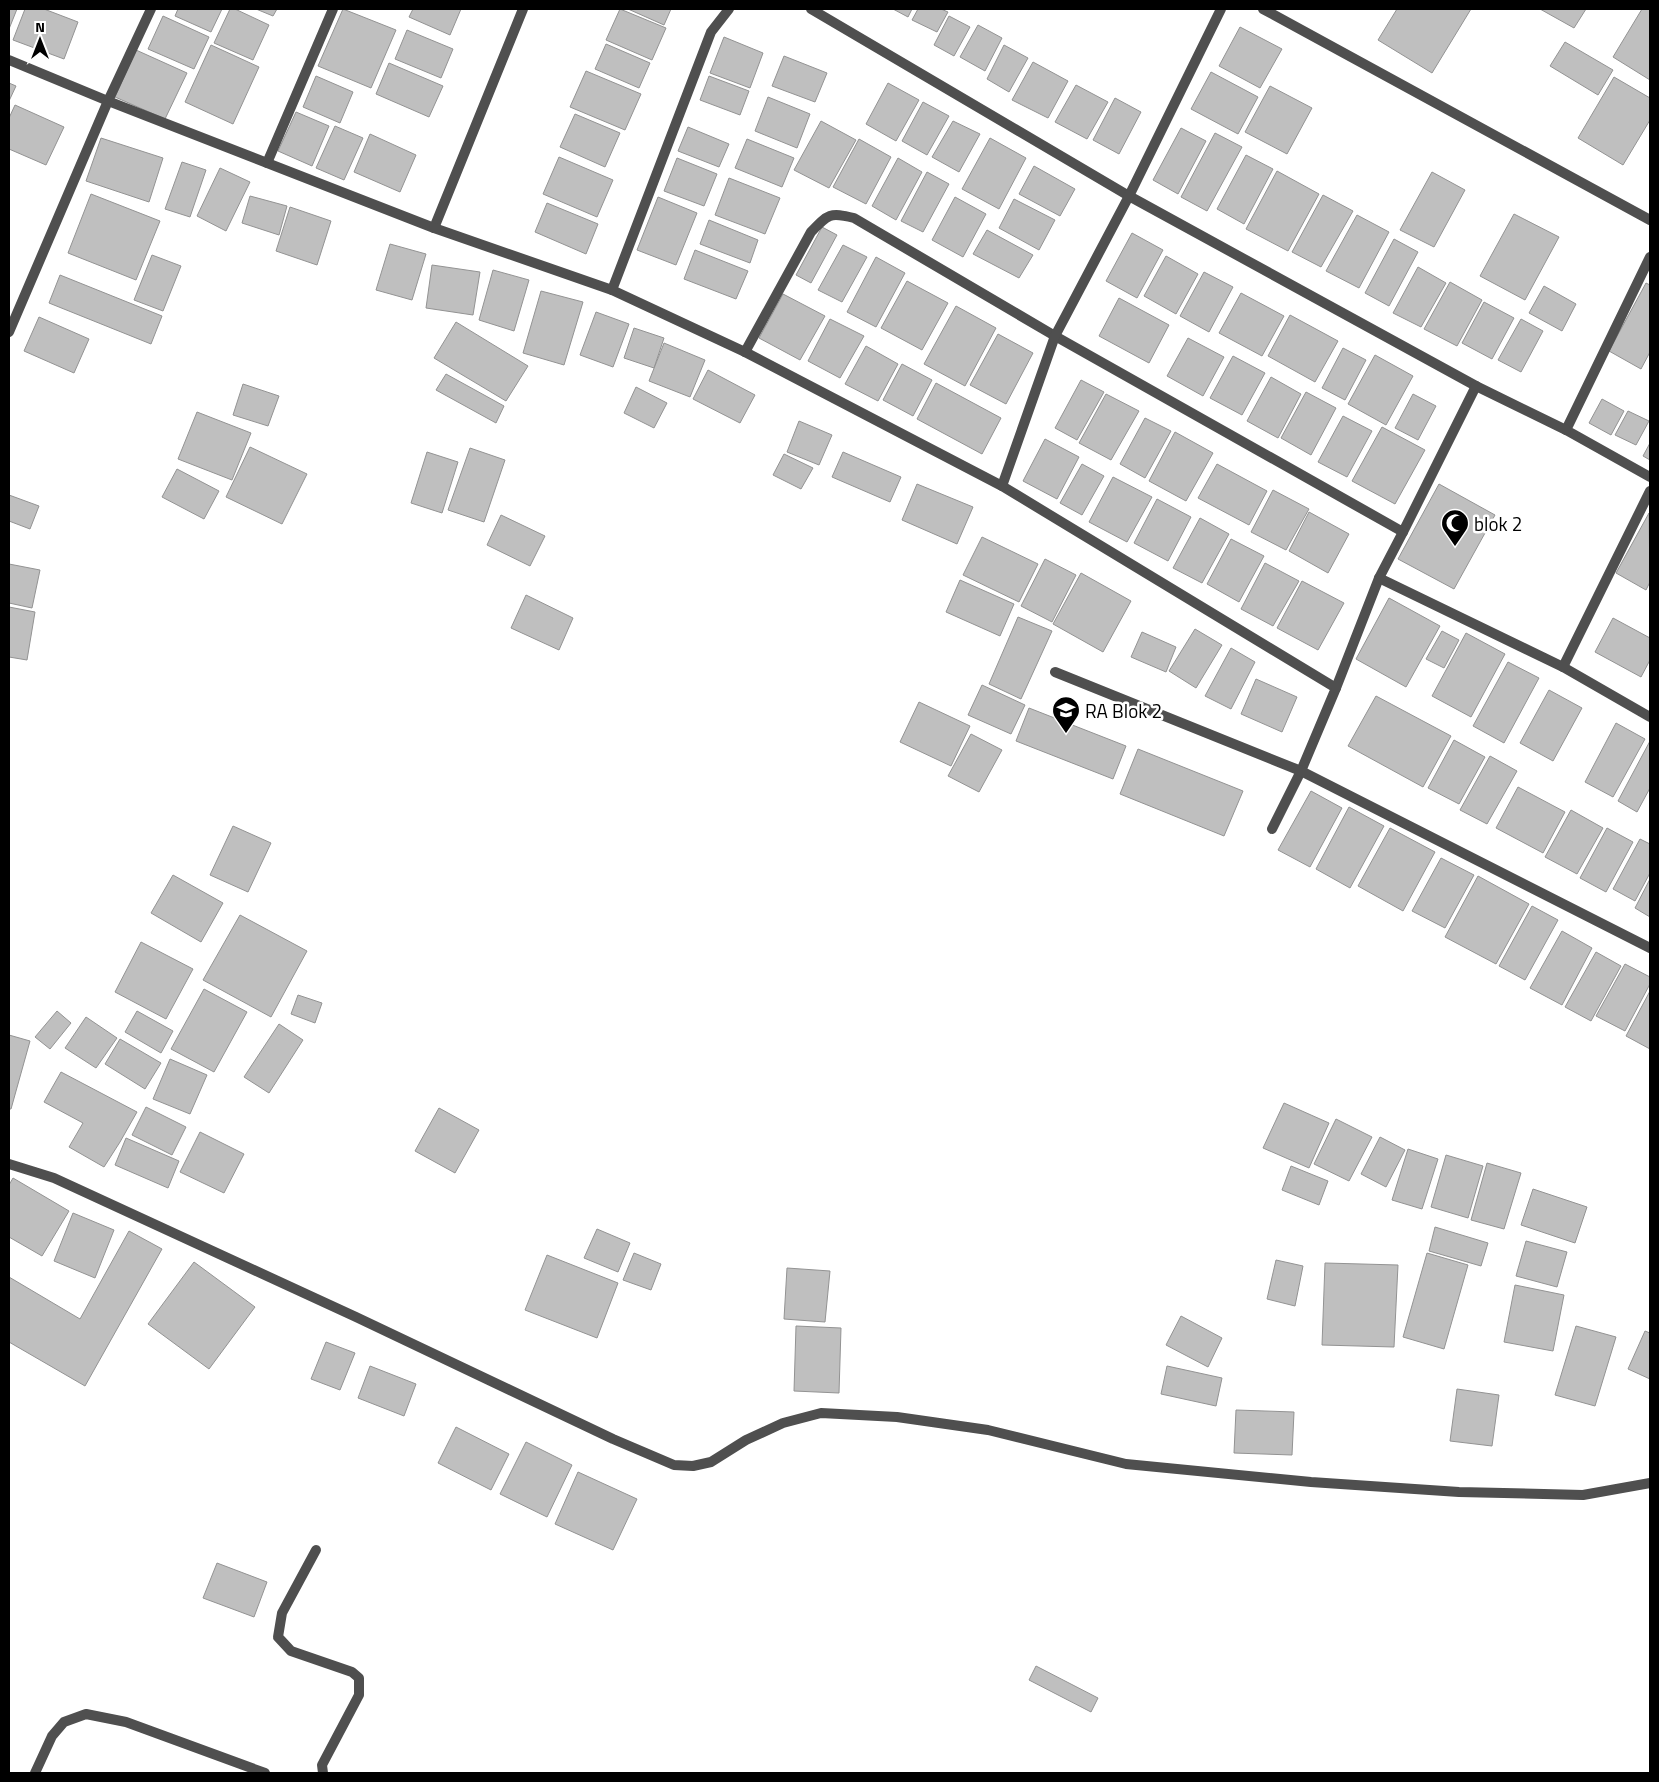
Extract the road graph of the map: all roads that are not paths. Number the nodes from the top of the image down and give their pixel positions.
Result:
1 (151, 9) edge
2 (332, 9) edge
3 (523, 9) edge
4 (729, 9) edge
5 (811, 9) edge
6 (1221, 9) edge
7 (1263, 9) edge
8 (9, 60) edge
9 (108, 101) junction
10 (267, 163) junction
11 (1129, 196) junction
12 (1650, 220) edge
13 (434, 228) junction
14 (1650, 257) edge
15 (612, 290) junction
16 (9, 332) edge
17 (1055, 336) junction
18 (744, 352) junction
19 (1476, 386) junction
20 (1566, 430) junction
21 (1650, 477) edge
22 (1002, 486) junction
23 (1650, 490) edge
24 (1403, 532) junction
25 (1379, 578) junction
26 (1563, 667) junction
27 (1055, 672) dead end
28 (1336, 688) junction
29 (1650, 717) edge
30 (1300, 771) junction
31 (1272, 829) dead end
32 (1650, 948) edge
33 (9, 1164) edge
34 (1650, 1483) edge
35 (316, 1550) dead end
36 (35, 1773) edge
37 (265, 1773) edge
38 (323, 1773) edge

1 - 9 street
2 - 10 street
3 - 13 street
4 - 15 street
5 - 11 street
6 - 11 street
7 - 12 street
8 - 9 street
9 - 10 street
9 - 16 street
10 - 13 street
11 - 17 street
11 - 19 street
13 - 15 street
14 - 20 street
15 - 18 street
17 - 18 street
17 - 22 street
17 - 24 street
18 - 22 street
19 - 20 street
19 - 24 street
20 - 21 street
22 - 28 street
23 - 26 street
24 - 25 street
25 - 26 street
25 - 28 street
26 - 29 street
27 - 30 street
28 - 30 street
30 - 31 street
30 - 32 street
33 - 34 street
35 - 38 street
36 - 37 street

